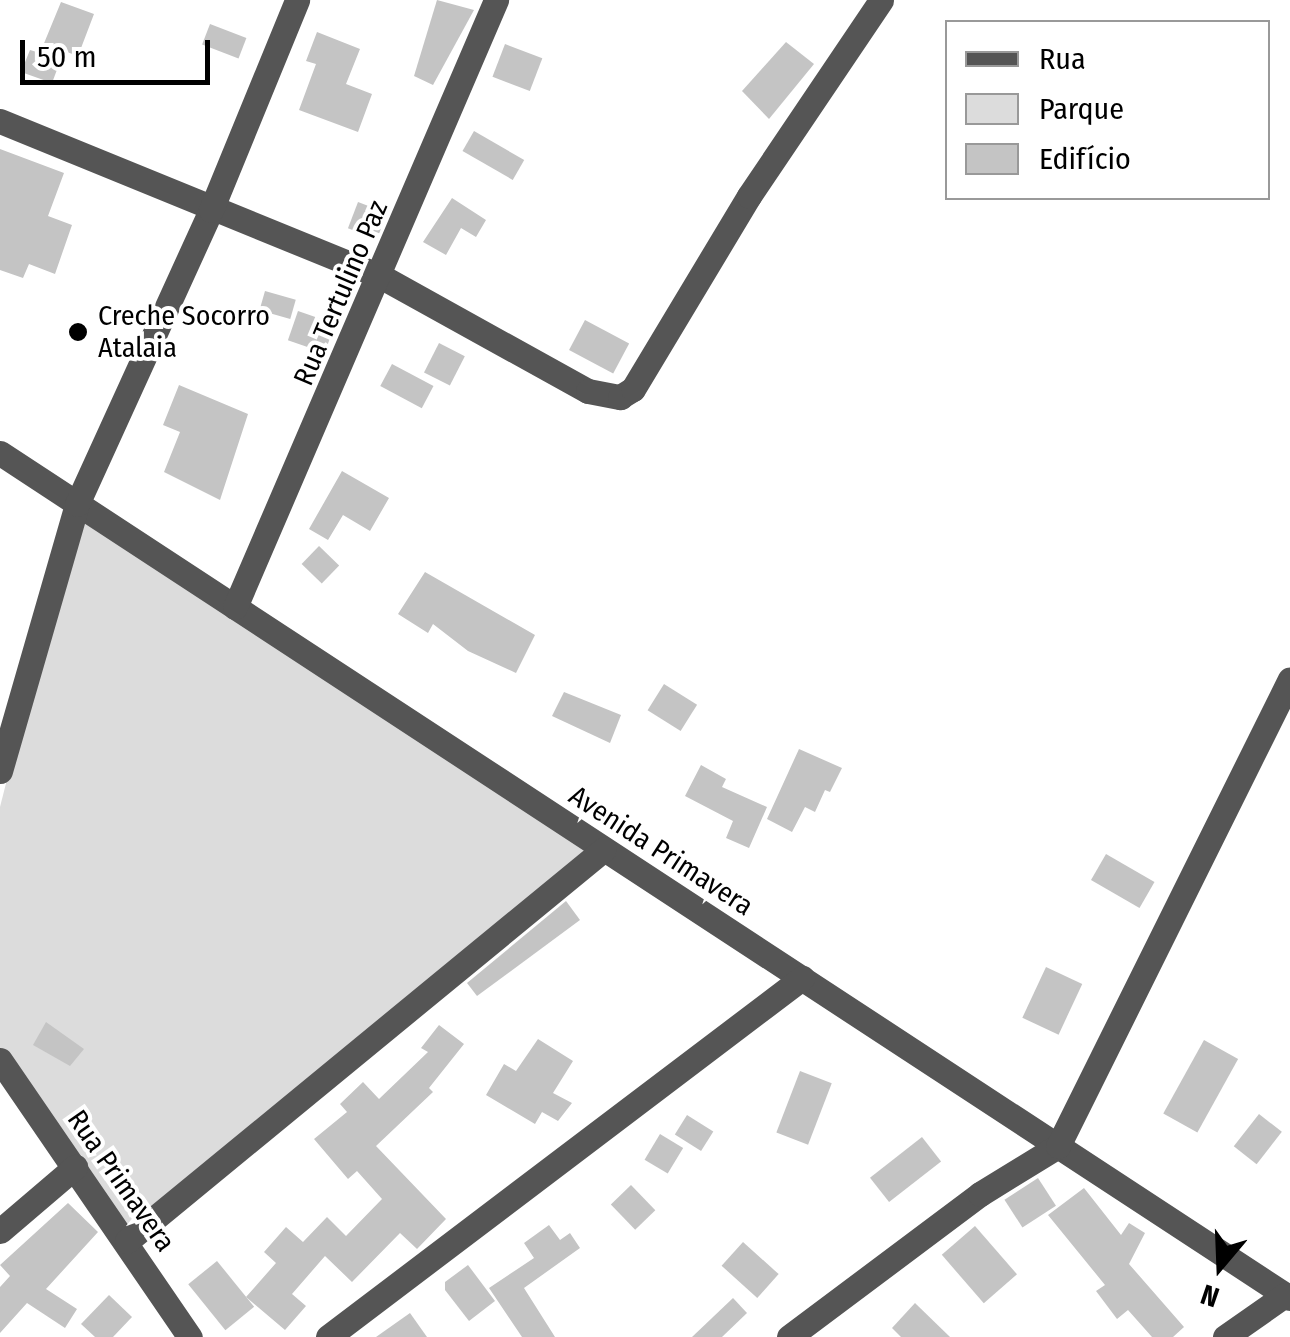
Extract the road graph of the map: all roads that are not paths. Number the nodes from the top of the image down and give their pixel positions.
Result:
1 (298, 0) edge
2 (496, 0) edge
3 (881, 0) edge
4 (0, 122) edge
5 (211, 210) junction
6 (382, 277) junction
7 (0, 453) edge
8 (77, 504) junction
9 (235, 607) junction
10 (1290, 678) edge
11 (0, 772) edge
12 (604, 849) junction
13 (802, 978) junction
14 (0, 1060) edge
15 (1058, 1146) junction
16 (75, 1167) junction
17 (0, 1231) edge
18 (126, 1240) junction
19 (1288, 1297) edge
20 (190, 1337) edge
21 (328, 1337) edge
22 (788, 1337) edge
23 (1225, 1337) edge

1 - 5 street
2 - 6 street, Rua Tertulino Paz
3 - 6 street
4 - 5 street
5 - 6 street
5 - 8 street
6 - 9 street, Rua Tertulino Paz
7 - 8 street, Avenida Primavera
8 - 9 street, Avenida Primavera
8 - 11 street
9 - 12 street, Avenida Primavera
10 - 15 street
12 - 13 street, Avenida Primavera
12 - 18 street
13 - 15 street, Avenida Primavera
13 - 21 street
14 - 16 street, Rua Primavera
15 - 19 street, Avenida Primavera
15 - 22 street
16 - 17 street
16 - 18 street, Rua Primavera
18 - 20 street, Rua Primavera
19 - 23 street

